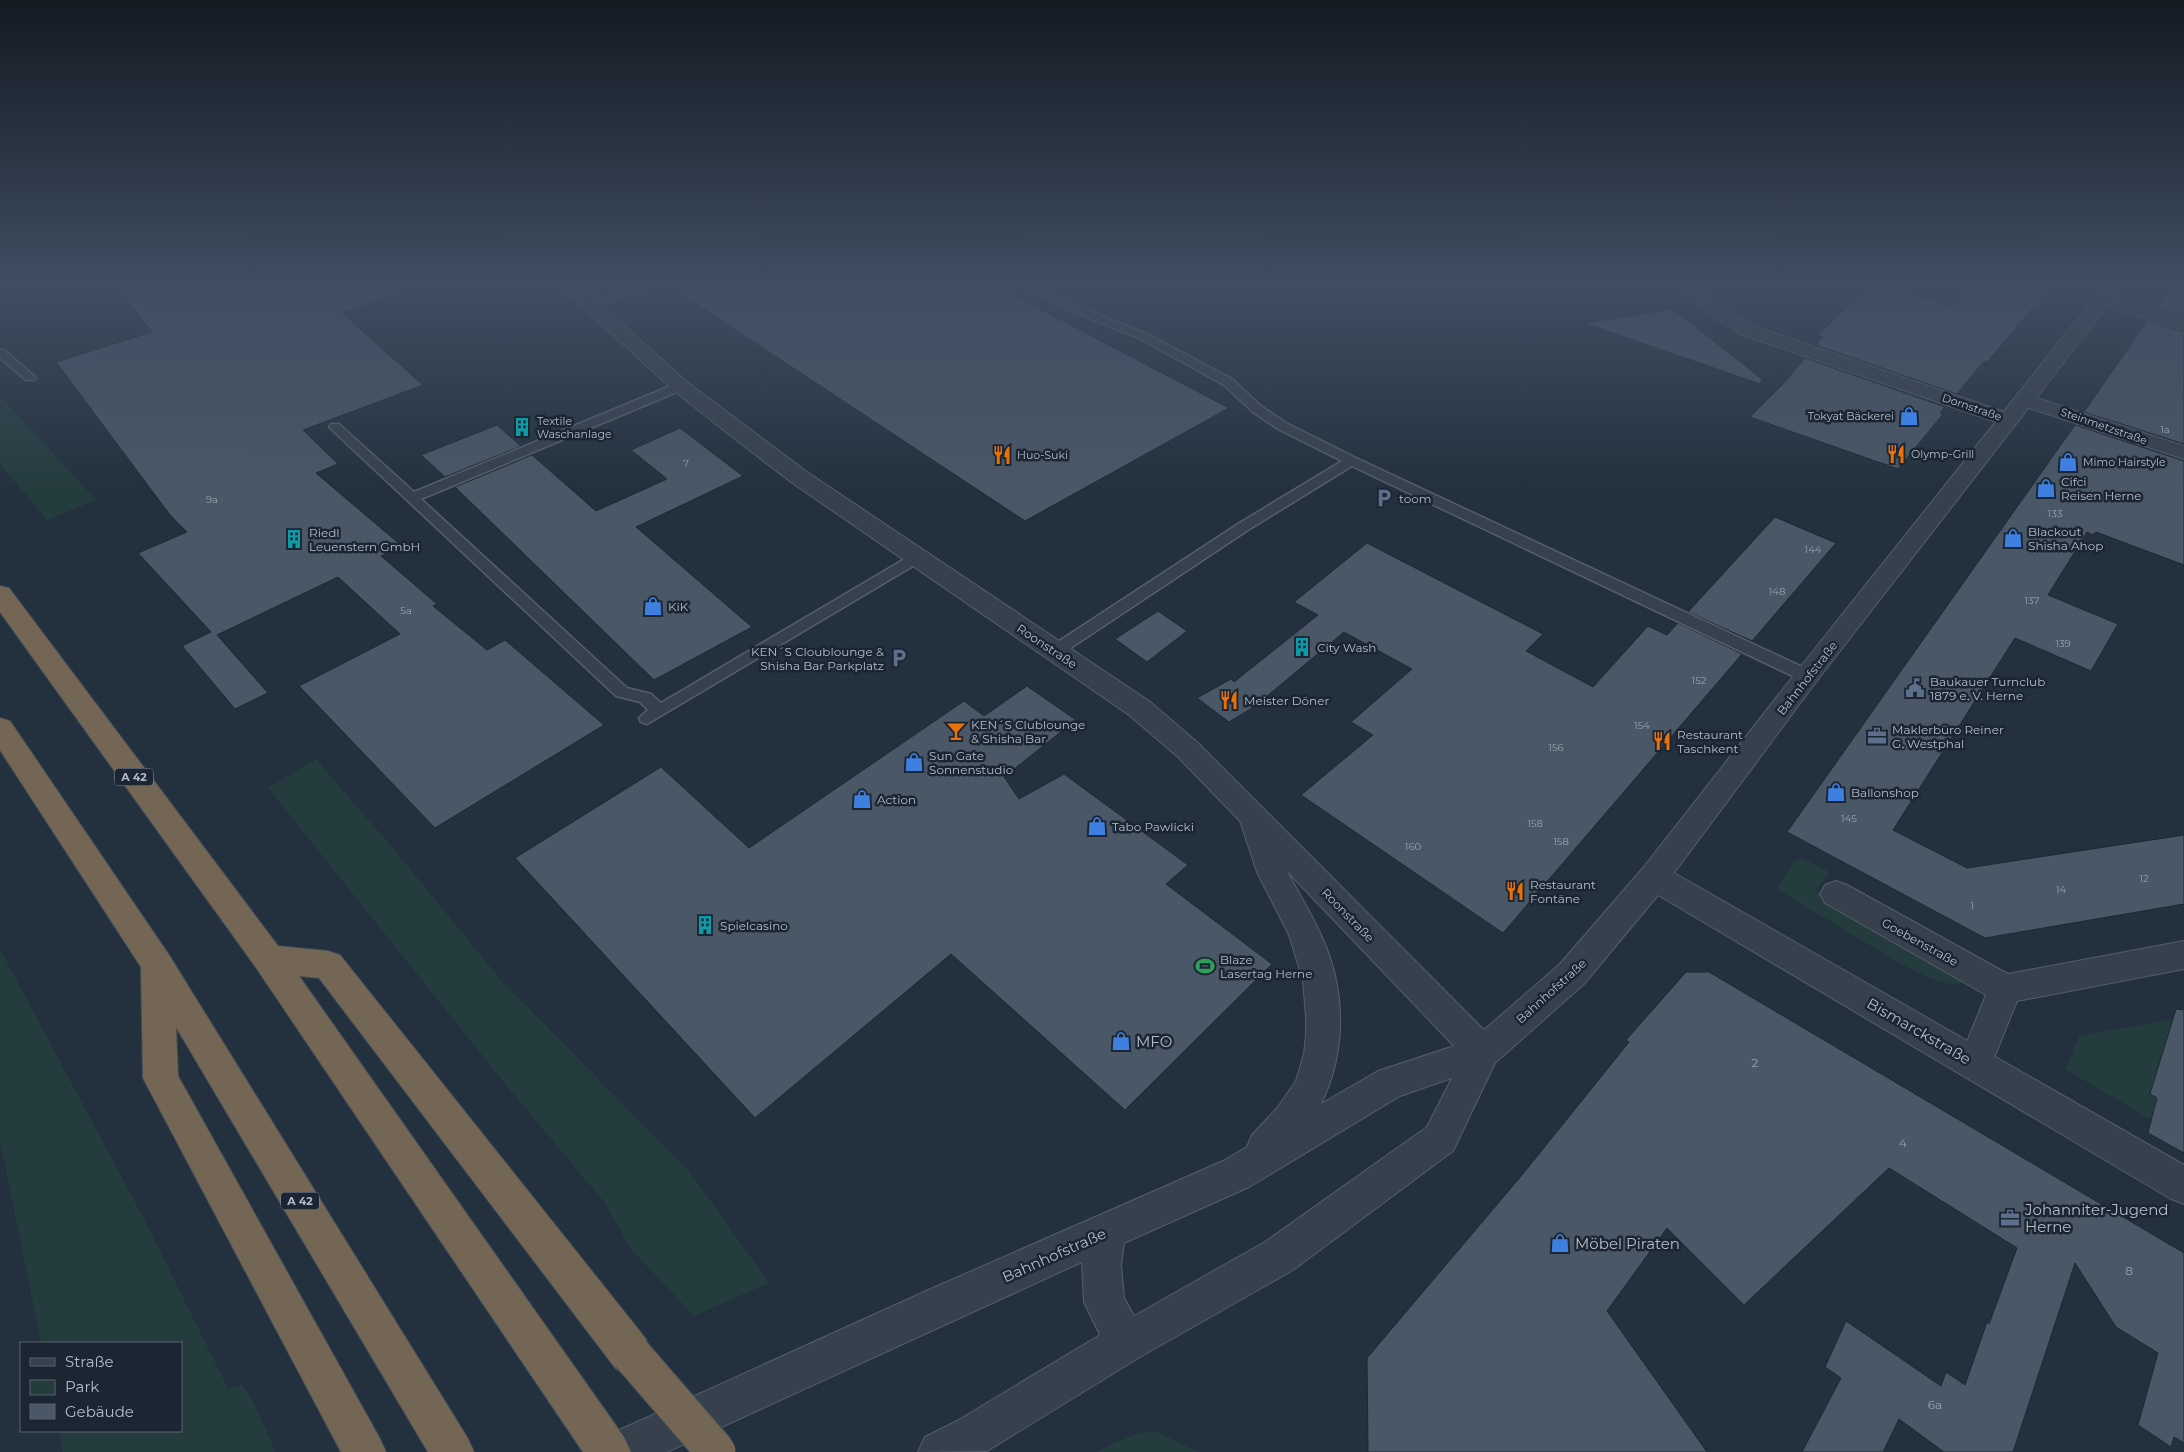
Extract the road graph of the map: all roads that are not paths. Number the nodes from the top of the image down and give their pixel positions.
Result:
1 (3, 355) edge
2 (645, 355) edge
3 (1178, 355) edge
4 (1819, 355) edge
5 (2060, 355) edge
6 (30, 378) dead end
7 (680, 386) junction
8 (2024, 400) junction
9 (2009, 420) junction
10 (335, 427) dead end
11 (2184, 453) edge
12 (1351, 461) junction
13 (412, 498) junction
14 (918, 558) junction
15 (0, 594) edge
16 (1055, 651) junction
17 (1807, 676) junction
18 (0, 728) edge
19 (1253, 817) junction
20 (1654, 877) junction
21 (1836, 894) dead end
22 (2184, 955) edge
23 (269, 959) junction
24 (157, 965) junction
25 (2005, 989) junction
26 (1483, 1052) junction
27 (1975, 1064) junction
28 (1236, 1174) junction
29 (2184, 1186) edge
30 (1107, 1232) junction
31 (1126, 1343) junction
32 (447, 1444) edge
33 (364, 1452) edge
34 (609, 1452) edge
35 (619, 1452) edge
36 (716, 1452) edge
37 (940, 1452) edge

1 - 6 lane
2 - 7 street, Roonstraße
3 - 12 lane
4 - 9 street, Dornstraße
5 - 8 street, Bahnhofstraße
7 - 13 lane
7 - 14 street, Roonstraße
8 - 9 street, Bahnhofstraße
8 - 11 street, Steinmetzstraße
9 - 17 street, Bahnhofstraße
10 - 13 lane
12 - 16 lane
12 - 17 lane
13 - 14 lane
14 - 16 street, Roonstraße
15 - 23 highway, A 42
16 - 19 street, Roonstraße
17 - 20 street, Bahnhofstraße
18 - 24 highway, A 42
19 - 26 street, Roonstraße
19 - 28 street
20 - 26 street, Bahnhofstraße
20 - 27 street, Bismarckstraße
21 - 25 street, Goebenstraße
22 - 25 street
23 - 34 highway, A 42
23 - 36 highway, bridge
24 - 32 highway, A 42
24 - 33 highway
25 - 27 street
26 - 28 street, Bahnhofstraße
26 - 31 street, Bahnhofstraße
27 - 29 street, Bismarckstraße
28 - 30 street, Bahnhofstraße
30 - 31 street
30 - 35 street, Bahnhofstraße
31 - 37 street, Bahnhofstraße

